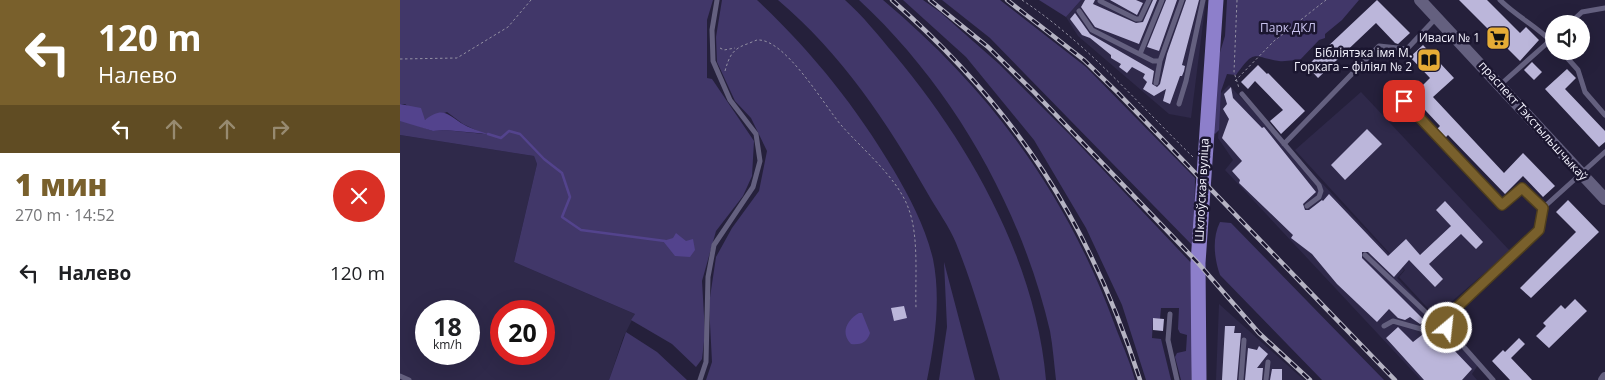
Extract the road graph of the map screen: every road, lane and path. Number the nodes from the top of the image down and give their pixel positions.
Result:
1 (531, 0) edge
2 (717, 0) edge
3 (1022, 0) edge
4 (1141, 0) edge
5 (1162, 0) edge
6 (1182, 0) edge
7 (1203, 0) edge
8 (1216, 0) edge
9 (1236, 0) edge
10 (1326, 0) edge
11 (1420, 0) edge
12 (1500, 0) edge
13 (1100, 1) edge
14 (1148, 2) edge
15 (1605, 8) edge
16 (1079, 11) dead end
17 (1579, 15) edge
18 (1436, 17) junction
19 (1545, 34) edge
20 (712, 43) junction
21 (1545, 47) edge
22 (735, 48) junction
23 (1140, 54) junction
24 (400, 59) edge
25 (1569, 60) edge
26 (1160, 61) junction
27 (1235, 81) junction
28 (1156, 83) dead end
29 (1500, 85) junction
30 (725, 86) junction
31 (1242, 94) joint
32 (1404, 101) dead end
33 (1179, 104) dead end
34 (1605, 115) edge
35 (1284, 144) junction
36 (1605, 152) edge
37 (1203, 166) junction
38 (1581, 175) junction
39 (1605, 199) edge
40 (1307, 206) dead end
41 (1543, 208) junction
42 (1365, 255) dead end
43 (916, 308) dead end
44 (1170, 314) dead end
45 (1434, 320) junction
46 (1447, 321) junction
47 (1384, 326) dead end
48 (1244, 340) dead end
49 (1268, 362) dead end
50 (400, 376) edge
51 (409, 380) edge
52 (700, 380) edge
53 (1177, 380) edge
54 (1199, 380) edge
55 (1241, 380) edge
56 (1266, 380) edge
57 (1493, 380) edge

1 - 24 path
2 - 20 lane
3 - 37 path
4 - 14 lane
5 - 23 lane
6 - 26 lane
7 - 33 lane
8 - 37 main road, Шклоўская вуліца
9 - 27 path
10 - 27 path
11 - 18 street, праспект Тэкстыльшчыкаў
12 - 19 lane
13 - 14 lane
15 - 17 lane
16 - 23 lane
18 - 29 street, праспект Тэкстыльшчыкаў
18 - 35 lane
20 - 22 path
20 - 30 lane
21 - 29 lane
22 - 30 path
22 - 43 path
23 - 26 lane
25 - 34 lane
26 - 28 lane
27 - 31 path
29 - 38 street, праспект Тэкстыльшчыкаў
30 - 52 lane
31 - 35 lane
32 - 41 lane
35 - 40 lane
36 - 38 lane
37 - 54 main road, Шклоўская вуліца
38 - 39 street, праспект Тэкстыльшчыкаў
38 - 41 lane
41 - 46 lane
42 - 45 lane
44 - 53 lane
45 - 46 lane
45 - 47 lane
46 - 57 lane
48 - 55 lane
49 - 56 lane
50 - 51 lane

